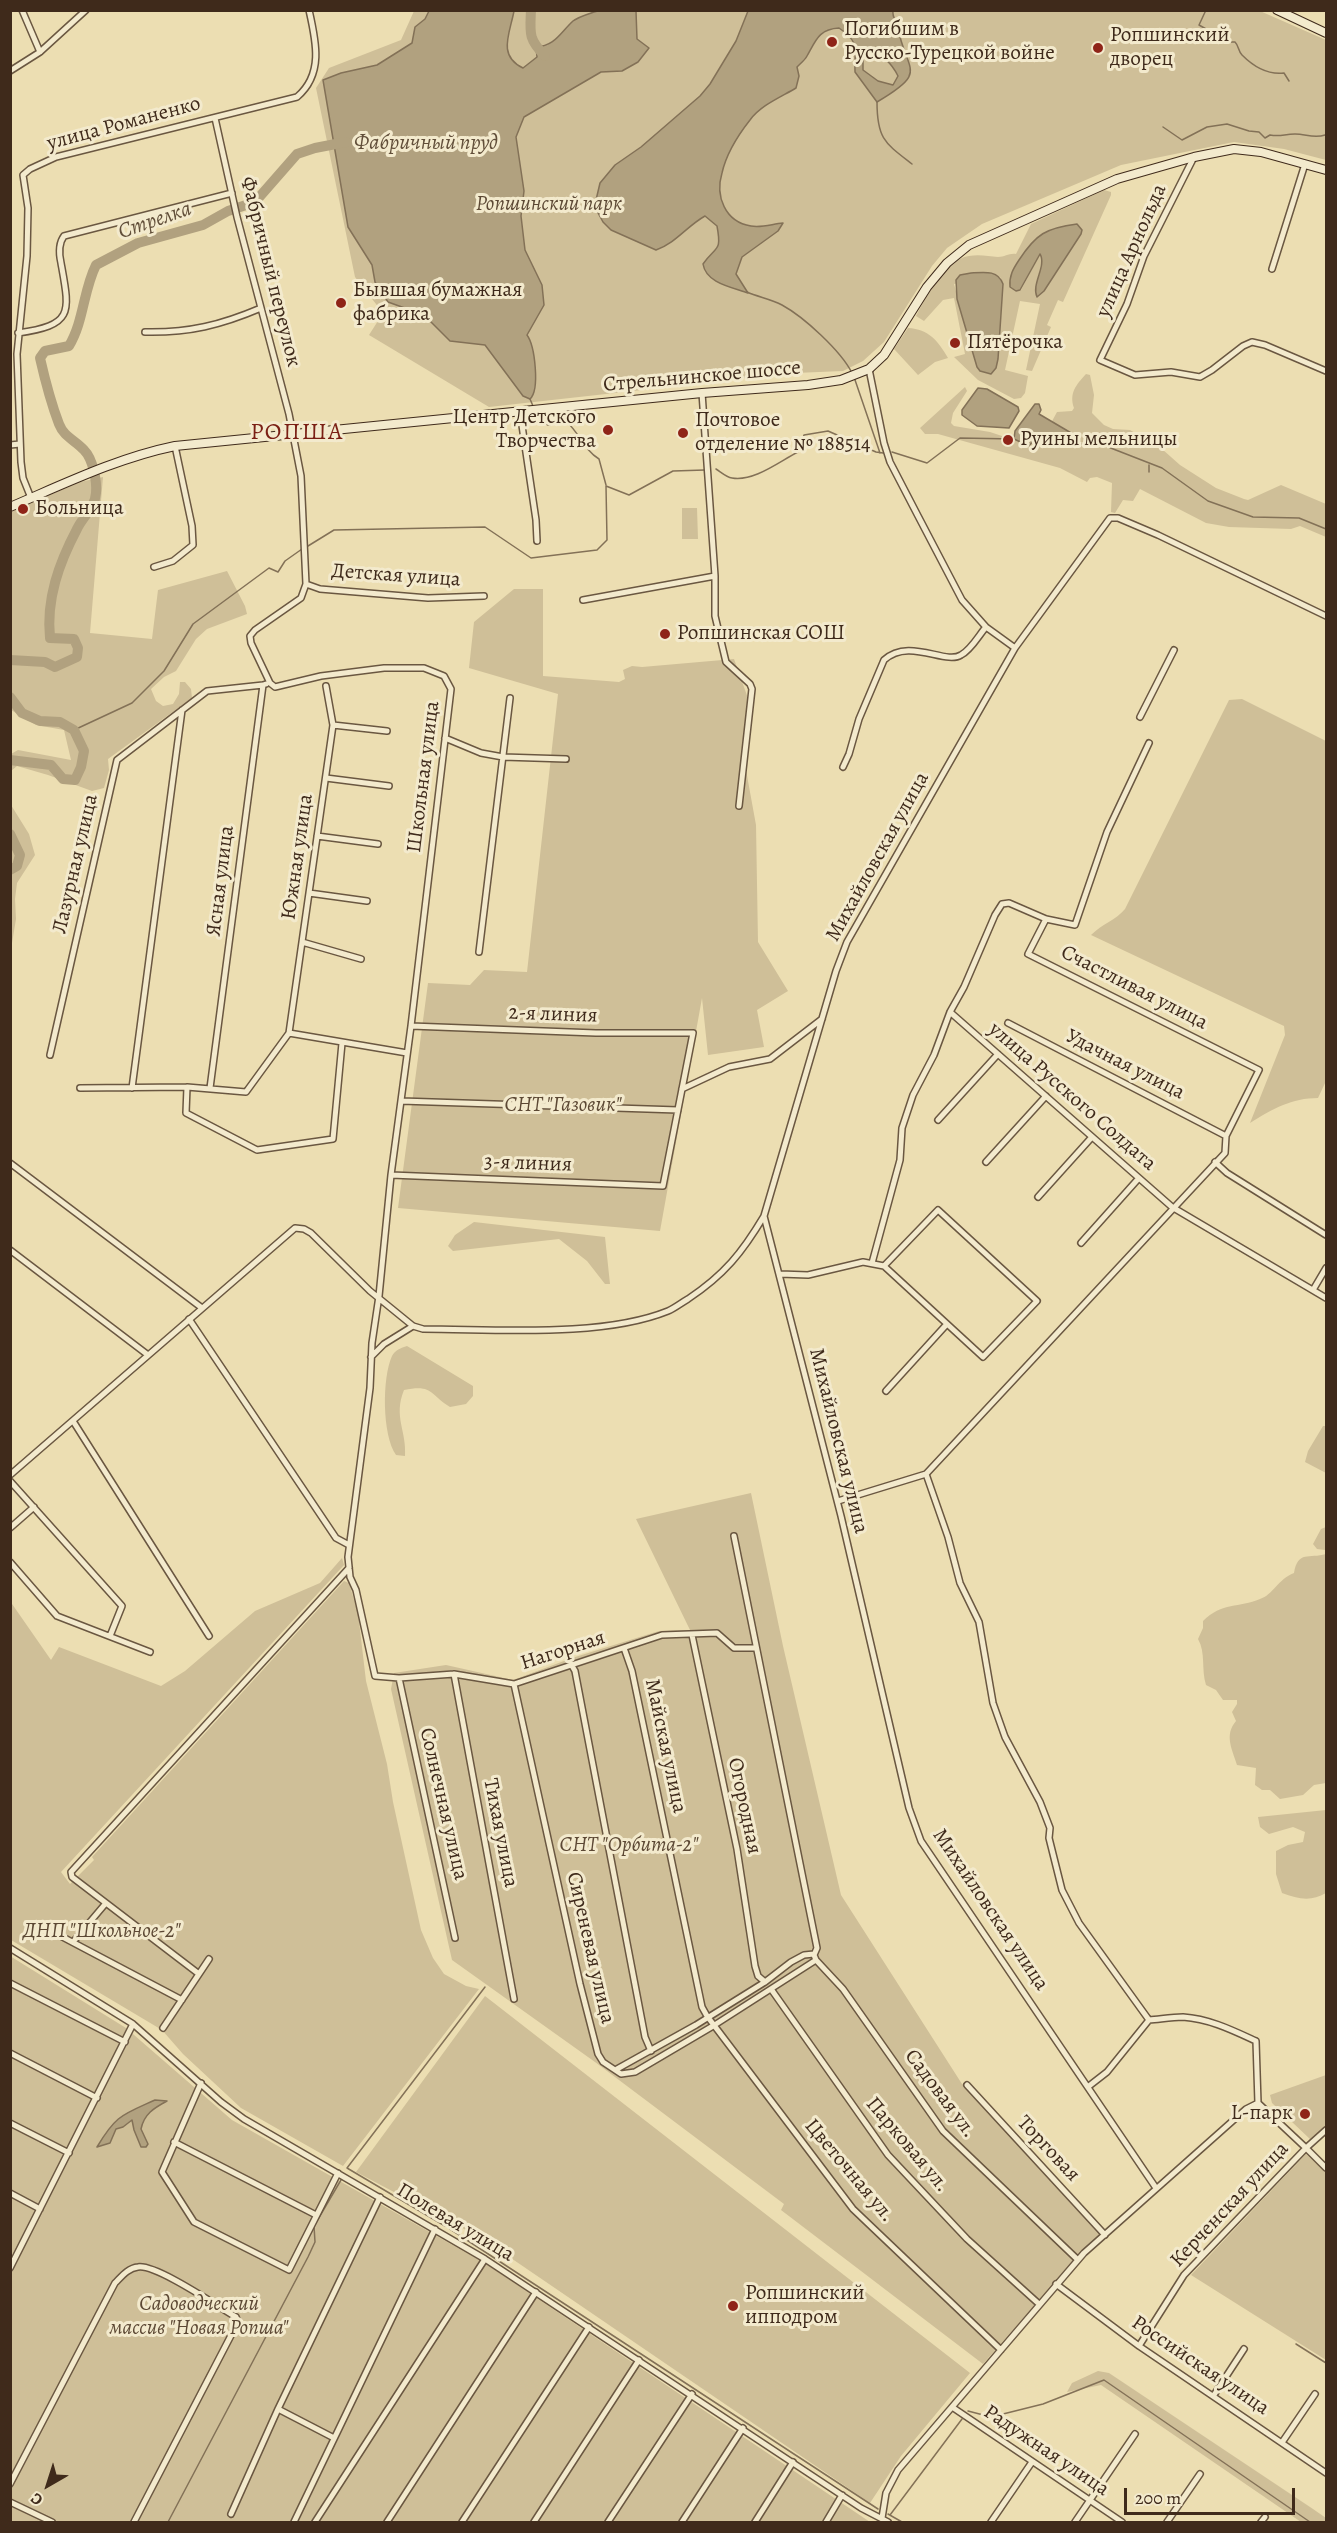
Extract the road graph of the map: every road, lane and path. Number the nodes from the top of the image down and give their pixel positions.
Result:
1 (21, 10) edge
2 (86, 10) edge
3 (309, 10) edge
4 (1277, 10) edge
5 (1326, 33) edge
6 (40, 52) junction
7 (10, 71) edge
8 (214, 118) junction
9 (1194, 157) junction
10 (1305, 164) junction
11 (1326, 170) edge
12 (233, 196) junction
13 (1272, 269) dead end
14 (261, 308) junction
15 (145, 332) dead end
16 (18, 333) junction
17 (869, 369) junction
18 (1326, 371) edge
19 (702, 393) junction
20 (520, 412) junction
21 (292, 434) junction
22 (20, 444) junction
23 (10, 445) edge
24 (175, 446) junction
25 (31, 498) junction
26 (10, 507) edge
27 (537, 541) dead end
28 (154, 567) dead end
29 (715, 576) junction
30 (306, 584) junction
31 (484, 596) dead end
32 (583, 600) dead end
33 (1326, 616) edge
34 (986, 627) junction
35 (1015, 648) junction
36 (1174, 650) dead end
37 (270, 683) junction
38 (263, 685) junction
39 (326, 686) dead end
40 (510, 698) dead end
41 (182, 711) junction
42 (1140, 717) dead end
43 (333, 725) junction
44 (387, 731) dead end
45 (445, 738) junction
46 (1149, 743) dead end
47 (503, 757) junction
48 (566, 759) dead end
49 (843, 768) dead end
50 (326, 778) junction
51 (389, 786) dead end
52 (739, 806) dead end
53 (317, 836) junction
54 (378, 844) dead end
55 (309, 893) junction
56 (367, 901) dead end
57 (1046, 919) junction
58 (302, 942) junction
59 (479, 952) dead end
60 (361, 959) dead end
61 (950, 1012) junction
62 (822, 1019) junction
63 (1008, 1023) dead end
64 (411, 1026) junction
65 (289, 1033) junction
66 (342, 1043) junction
67 (407, 1053) junction
68 (998, 1054) junction
69 (50, 1055) dead end
70 (187, 1087) junction
71 (80, 1088) dead end
72 (132, 1088) junction
73 (210, 1088) junction
74 (682, 1089) junction
75 (1046, 1096) junction
76 (401, 1101) junction
77 (678, 1110) junction
78 (938, 1120) dead end
79 (1226, 1136) junction
80 (1092, 1137) junction
81 (986, 1162) dead end
82 (1215, 1162) junction
83 (10, 1163) edge
84 (391, 1175) junction
85 (1140, 1178) junction
86 (1038, 1197) dead end
87 (1172, 1207) junction
88 (764, 1216) junction
89 (1326, 1235) edge
90 (1081, 1243) dead end
91 (10, 1250) edge
92 (872, 1263) junction
93 (884, 1266) junction
94 (1326, 1268) edge
95 (780, 1274) junction
96 (1313, 1290) junction
97 (379, 1296) junction
98 (1326, 1298) edge
99 (202, 1308) junction
100 (189, 1319) junction
101 (947, 1324) junction
102 (413, 1326) junction
103 (148, 1355) junction
104 (371, 1358) junction
105 (886, 1391) dead end
106 (73, 1421) junction
107 (926, 1474) junction
108 (10, 1475) edge
109 (10, 1481) edge
110 (838, 1501) junction
111 (34, 1507) junction
112 (10, 1528) edge
113 (734, 1536) dead end
114 (349, 1545) junction
115 (10, 1562) edge
116 (349, 1568) junction
117 (692, 1635) junction
118 (110, 1636) junction
119 (209, 1636) dead end
120 (624, 1648) junction
121 (755, 1648) junction
122 (150, 1652) dead end
123 (572, 1664) junction
124 (453, 1674) junction
125 (375, 1676) joint
126 (399, 1678) junction
127 (514, 1684) junction
128 (106, 1903) junction
129 (55, 1933) dead end
130 (455, 1938) dead end
131 (73, 1942) junction
132 (10, 1948) edge
133 (815, 1957) junction
134 (209, 1959) dead end
135 (199, 1974) junction
136 (765, 1982) junction
137 (10, 1983) edge
138 (771, 1989) junction
139 (514, 1999) dead end
140 (182, 2000) junction
141 (707, 2016) junction
142 (1149, 2020) junction
143 (133, 2024) junction
144 (713, 2025) junction
145 (163, 2028) dead end
146 (125, 2042) junction
147 (651, 2051) junction
148 (10, 2054) edge
149 (617, 2069) junction
150 (201, 2083) junction
151 (967, 2085) dead end
152 (1089, 2086) junction
153 (97, 2098) junction
154 (1258, 2103) junction
155 (10, 2123) edge
156 (1326, 2130) edge
157 (174, 2142) junction
158 (1306, 2148) junction
159 (69, 2153) junction
160 (1326, 2168) edge
161 (338, 2173) junction
162 (1156, 2188) junction
163 (10, 2193) edge
164 (380, 2197) junction
165 (40, 2209) junction
166 (316, 2215) junction
167 (435, 2229) junction
168 (1105, 2235) junction
169 (485, 2259) junction
170 (1078, 2260) junction
171 (11, 2265) edge
172 (1056, 2284) junction
173 (536, 2292) junction
174 (1039, 2304) junction
175 (589, 2327) junction
176 (1139, 2346) junction
177 (1244, 2349) dead end
178 (1000, 2350) junction
179 (639, 2360) junction
180 (692, 2394) junction
181 (1315, 2394) dead end
182 (1214, 2395) junction
183 (952, 2407) junction
184 (278, 2409) junction
185 (743, 2428) junction
186 (1135, 2434) dead end
187 (334, 2438) junction
188 (1283, 2441) junction
189 (793, 2462) junction
190 (1032, 2462) junction
191 (1326, 2473) edge
192 (1200, 2474) dead end
193 (10, 2484) edge
194 (842, 2495) junction
195 (1090, 2500) junction
196 (10, 2502) edge
197 (231, 2514) dead end
198 (1265, 2517) dead end
199 (882, 2518) junction
200 (52, 2523) edge
201 (135, 2523) edge
202 (294, 2523) edge
203 (315, 2523) edge
204 (387, 2523) edge
205 (462, 2523) edge
206 (534, 2523) edge
207 (608, 2523) edge
208 (682, 2523) edge
209 (755, 2523) edge
210 (826, 2523) edge
211 (888, 2523) edge
212 (991, 2523) edge
213 (1075, 2523) edge
214 (1122, 2523) edge
215 (1167, 2523) edge
216 (1261, 2523) edge

1 - 6 street
2 - 6 street
3 - 8 street, улица Романенко
4 - 5 main road
6 - 7 street
8 - 12 street, Фабричный переулок
8 - 16 street, улица Романенко
9 - 10 main road, Стрельнинское шоссе
9 - 17 main road, Стрельнинское шоссе
9 - 18 street, улица Арнольда
10 - 11 main road, Стрельнинское шоссе
10 - 13 street
12 - 14 street, Фабричный переулок
12 - 16 street
14 - 15 street
14 - 21 street, Фабричный переулок
16 - 22 street, улица Романенко
17 - 19 main road, Стрельнинское шоссе
17 - 34 street
19 - 20 main road, Стрельнинское шоссе
19 - 29 street
20 - 21 main road, Стрельнинское шоссе
20 - 27 street
21 - 24 main road, Стрельнинское шоссе
21 - 30 street
22 - 23 street
22 - 25 street, улица Романенко
24 - 25 main road, Стрельнинское шоссе
24 - 28 street
25 - 26 main road, Стрельнинское шоссе
29 - 32 street
29 - 52 street
30 - 31 street, Детская улица
30 - 37 street
33 - 35 street, Михайловская улица
34 - 35 street
34 - 49 street
35 - 62 street, Михайловская улица
36 - 42 street
37 - 38 street
37 - 45 street, Школьная улица
38 - 41 street, Лазурная улица
38 - 73 street, Ясная улица
39 - 43 street, Южная улица
40 - 47 street
41 - 69 street, Лазурная улица
41 - 72 street
43 - 44 street
43 - 50 street, Южная улица
45 - 47 street
45 - 64 street, Школьная улица
46 - 57 street
47 - 48 street
47 - 59 street
50 - 51 street
50 - 53 street, Южная улица
53 - 54 street
53 - 55 street, Южная улица
55 - 56 street
55 - 58 street, Южная улица
57 - 61 street
57 - 79 street, Счастливая улица
58 - 60 street
58 - 65 street, Южная улица
61 - 68 street, улица Русского Солдата
61 - 92 street
62 - 74 street
62 - 88 street, Михайловская улица
63 - 79 street, Удачная улица
64 - 67 street, Школьная улица
64 - 74 street, 2-я линия
65 - 66 street
65 - 73 street
66 - 67 street
66 - 70 street
67 - 76 street, Школьная улица
68 - 75 street, улица Русского Солдата
68 - 78 street
70 - 72 street
70 - 73 street
71 - 72 street
74 - 77 street
75 - 80 street, улица Русского Солдата
75 - 81 street
76 - 77 street
76 - 84 street, Школьная улица
77 - 84 street, 3-я линия
79 - 82 street
80 - 85 street, улица Русского Солдата
80 - 86 street
82 - 87 street
82 - 89 street
83 - 99 street
84 - 97 street, Школьная улица
85 - 87 street, улица Русского Солдата
85 - 90 street
87 - 96 street, улица Русского Солдата
87 - 107 street
88 - 95 street, Михайловская улица
88 - 102 street
91 - 103 street
92 - 93 street
92 - 95 street
93 - 101 street
93 - 101 street
94 - 96 street
95 - 110 street, Михайловская улица
96 - 98 street, улица Русского Солдата
97 - 99 street
97 - 102 street
97 - 104 street, Школьная улица
99 - 100 street
100 - 103 street
100 - 114 street
101 - 105 street
102 - 104 street
103 - 106 street
104 - 114 street, Школьная улица
106 - 108 street
106 - 119 street
107 - 110 street
107 - 142 street
109 - 111 street
110 - 152 street, Михайловская улица
111 - 112 street
111 - 118 street
113 - 121 street
114 - 116 street, Школьная улица
115 - 118 street
116 - 125 street, Школьная улица
116 - 128 street
117 - 120 street, Нагорная
117 - 121 street, Нагорная
117 - 136 street, Огородная
118 - 122 street
120 - 123 street, Нагорная
120 - 141 street, Майская улица
121 - 133 street
123 - 127 street, Нагорная
123 - 147 street
124 - 126 street, Нагорная
124 - 127 street, Нагорная
124 - 139 street, Тихая улица
125 - 126 street, Нагорная
126 - 130 street, Солнечная улица
127 - 149 street, Сиреневая улица
128 - 131 street
128 - 135 street
129 - 131 street
131 - 140 street
132 - 143 street, Полевая улица
133 - 136 street
133 - 138 street
133 - 170 street, Садовая ул.
134 - 135 street
135 - 140 street
136 - 141 street
137 - 146 street
138 - 144 street
138 - 174 street, Парковая ул.
140 - 145 street
141 - 144 street, Майская улица
141 - 147 street
142 - 152 street
142 - 154 street
143 - 146 street
143 - 150 street, Полевая улица
144 - 149 street
144 - 178 street, Цветочная ул.
146 - 153 street
147 - 149 street
148 - 153 street
150 - 157 street
150 - 161 street, Полевая улица
151 - 168 street, Торговая
152 - 162 street, Михайловская улица
153 - 159 street
154 - 158 street
154 - 162 street
155 - 159 street
156 - 158 street, Керченская улица
157 - 166 street
157 - 166 street
158 - 160 street
158 - 176 street, Керченская улица
159 - 165 street
161 - 164 street, Полевая улица
161 - 166 street
162 - 168 street
163 - 165 street
164 - 167 street, Полевая улица
164 - 184 street
165 - 171 street
167 - 169 street, Полевая улица
167 - 187 street
168 - 170 street
169 - 173 street, Полевая улица
169 - 203 street
170 - 172 street
172 - 174 street
172 - 176 street, Российская улица
173 - 175 street, Полевая улица
173 - 204 street
174 - 178 street
175 - 179 street, Полевая улица
175 - 205 street
176 - 182 street, Российская улица
177 - 182 street
178 - 183 street
179 - 180 street, Полевая улица
179 - 206 street
180 - 185 street, Полевая улица
180 - 207 street
181 - 188 street
182 - 188 street, Российская улица
183 - 190 street, Радужная улица
183 - 199 street
184 - 187 street
184 - 197 street
185 - 189 street, Полевая улица
185 - 208 street
186 - 195 street
187 - 202 street
188 - 191 street, Российская улица
189 - 194 street, Полевая улица
189 - 209 street
190 - 195 street, Радужная улица
190 - 212 street
192 - 215 street
193 - 201 street
194 - 199 street, Полевая улица
194 - 210 street
195 - 213 street
195 - 214 street, Радужная улица
196 - 200 street
198 - 216 street
199 - 211 street, Полевая улица

